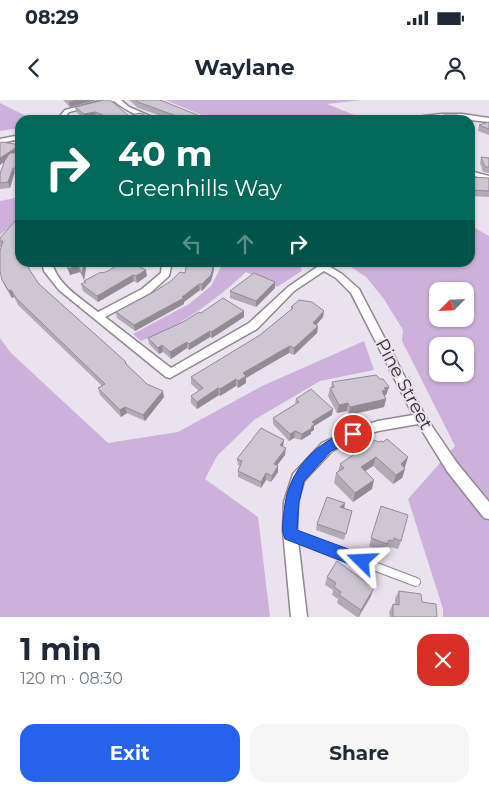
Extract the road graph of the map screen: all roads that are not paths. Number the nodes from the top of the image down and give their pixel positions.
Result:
1 (112, 100) edge
2 (117, 100) edge
3 (64, 115) edge
4 (144, 115) edge
5 (475, 118) edge
6 (489, 120) edge
7 (15, 138) edge
8 (0, 141) edge
9 (475, 174) edge
10 (489, 178) edge
11 (48, 267) edge
12 (167, 267) edge
13 (318, 267) edge
14 (323, 267) edge
15 (98, 316) junction
16 (421, 419) junction
17 (489, 513) edge
18 (290, 534) junction
19 (416, 582) dead end
20 (299, 617) edge

1 - 3 street
2 - 4 street
5 - 6 street
7 - 8 street
9 - 10 street
11 - 15 street
12 - 15 street
13 - 15 street
14 - 16 street, Pine Street
16 - 17 street, Pine Street
16 - 18 street
18 - 19 lane
18 - 20 street

